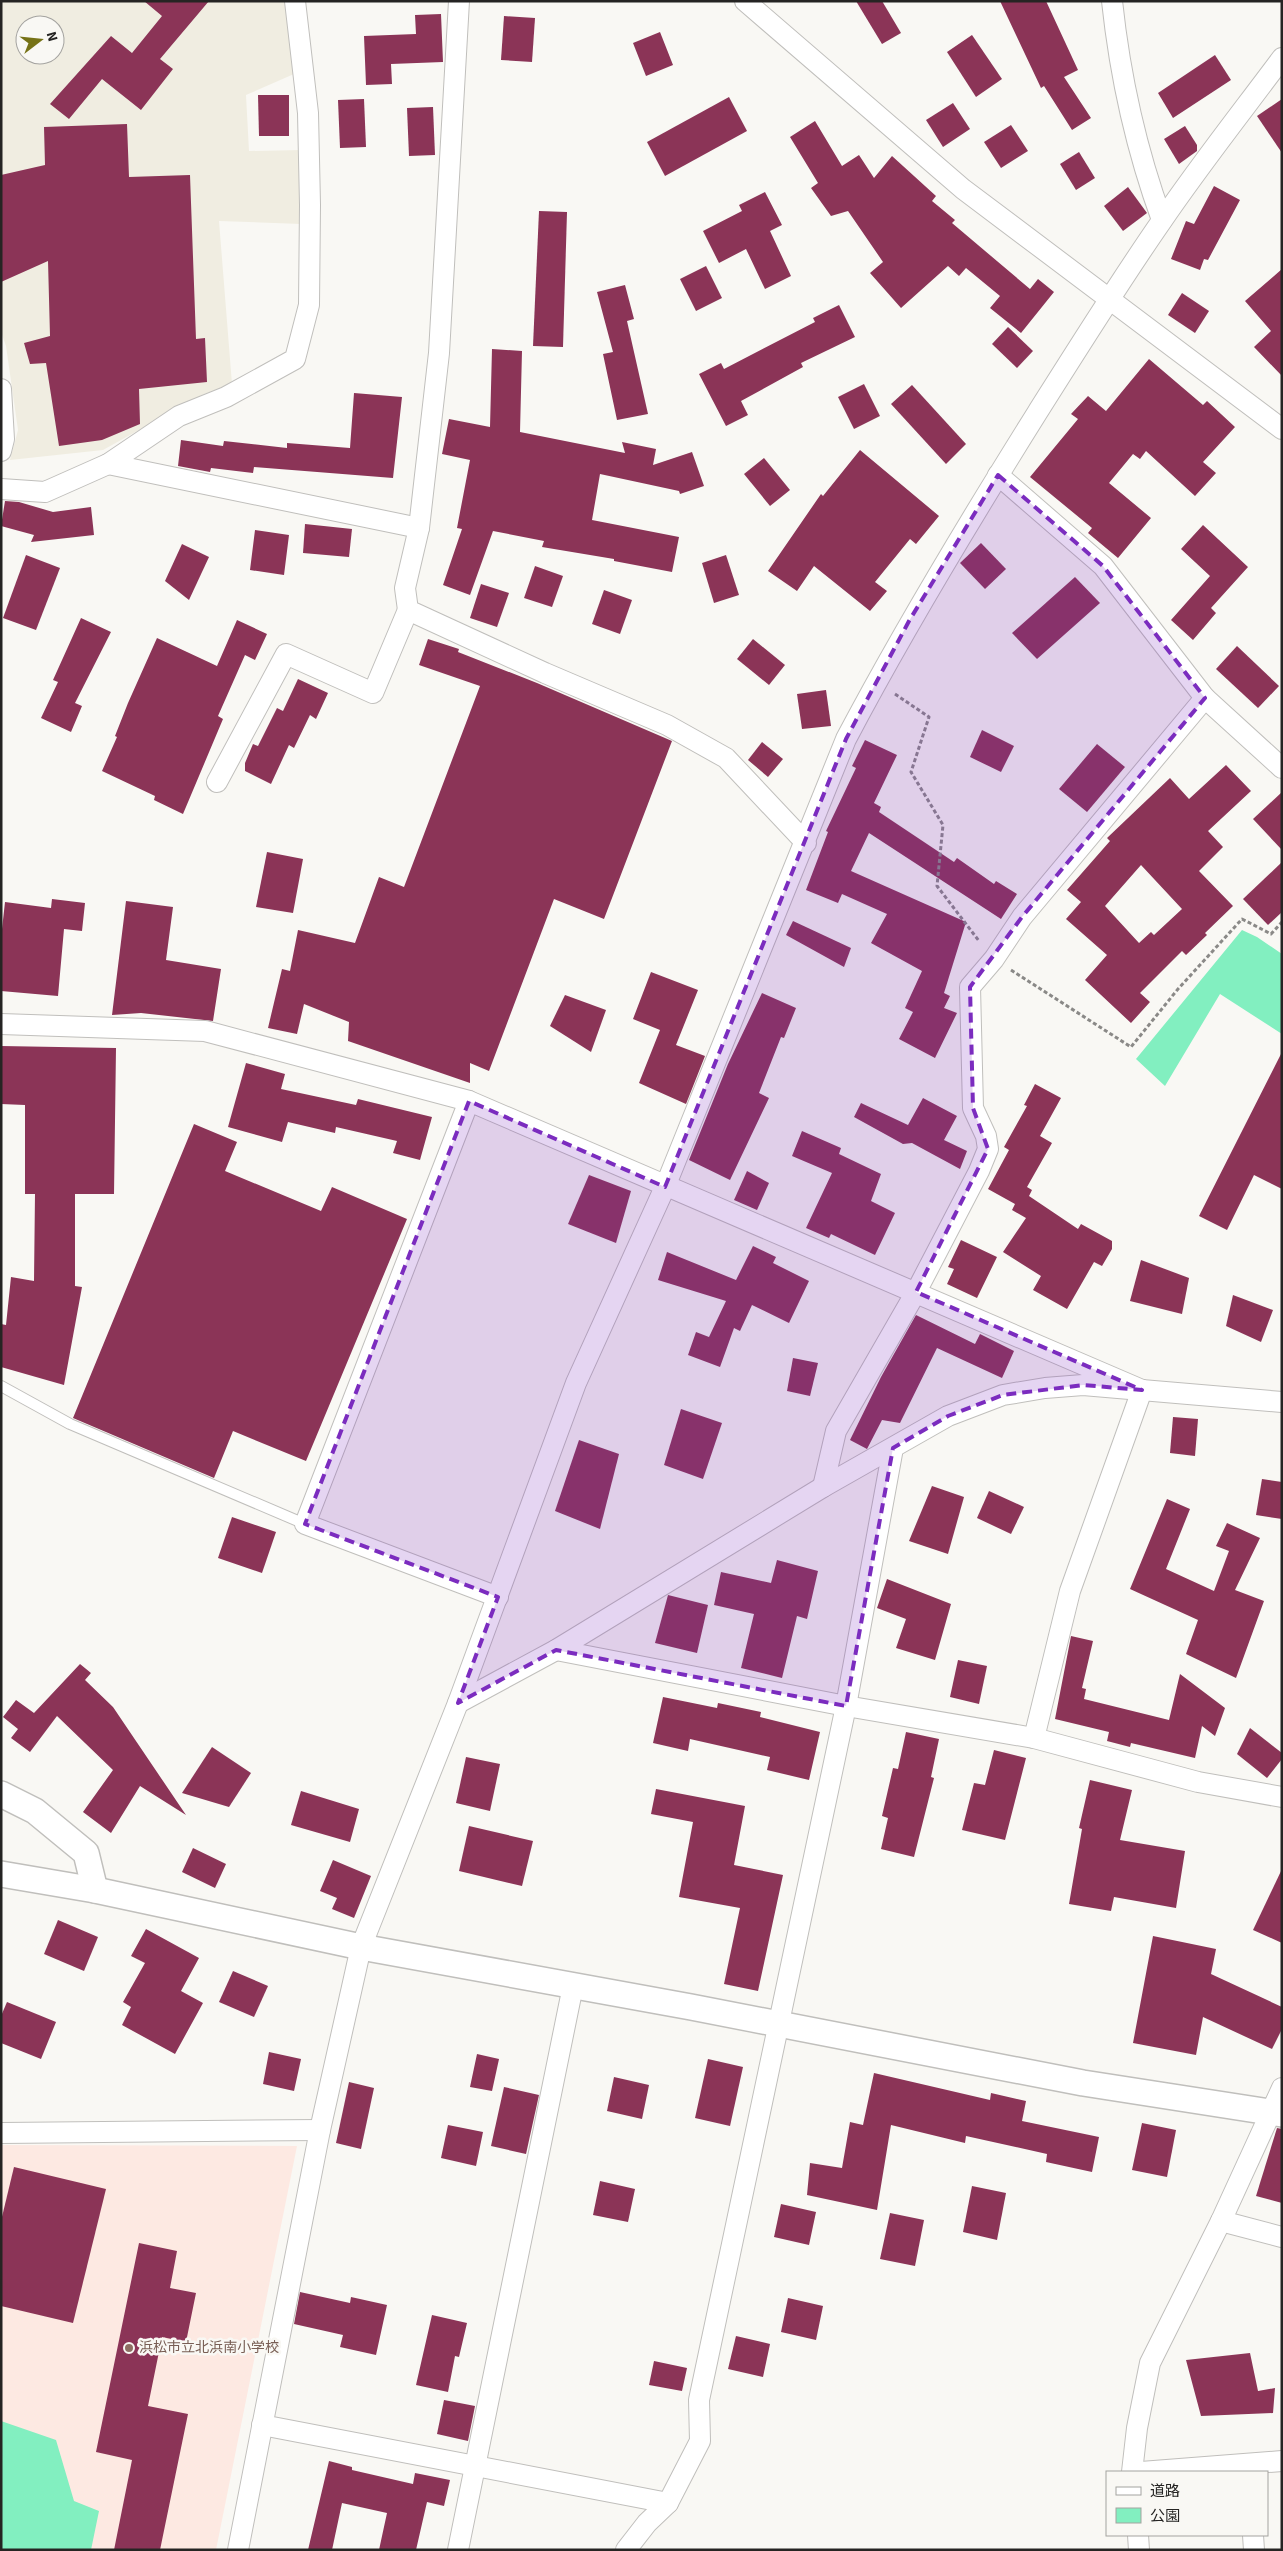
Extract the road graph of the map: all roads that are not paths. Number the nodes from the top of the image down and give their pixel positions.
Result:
1 (295, 1) edge
2 (458, 1) edge
3 (745, 1) edge
4 (1112, 1) edge
5 (1282, 58) edge
6 (1162, 220) junction
7 (1110, 298) junction
8 (1, 389) edge
9 (1282, 429) edge
10 (1, 451) edge
11 (108, 464) junction
12 (998, 475) junction
13 (1, 489) edge
14 (419, 528) junction
15 (408, 610) junction
16 (1205, 698) junction
17 (1282, 768) edge
18 (217, 782) dead end
19 (806, 843) junction
20 (1, 1024) edge
21 (469, 1101) junction
22 (665, 1187) junction
23 (916, 1292) junction
24 (1, 1386) edge
25 (1142, 1390) junction
26 (1282, 1402) edge
27 (893, 1448) junction
28 (823, 1487) junction
29 (305, 1524) junction
30 (498, 1597) junction
31 (556, 1650) junction
32 (458, 1703) junction
33 (846, 1706) junction
34 (1034, 1738) junction
35 (1, 1794) edge
36 (1282, 1797) edge
37 (1, 1874) edge
38 (95, 1890) junction
39 (361, 1947) junction
40 (573, 1986) junction
41 (778, 2025) junction
42 (1282, 2088) edge
43 (1276, 2114) edge
44 (320, 2130) junction
45 (1, 2133) edge
46 (1221, 2221) junction
47 (1282, 2237) edge
48 (262, 2425) junction
49 (1282, 2461) edge
50 (476, 2468) junction
51 (1246, 2468) edge
52 (1132, 2471) edge
53 (1167, 2471) edge
54 (668, 2504) junction
55 (1138, 2536) edge
56 (1253, 2536) edge
57 (238, 2550) edge
58 (458, 2550) edge
59 (626, 2550) edge
60 (1139, 2550) edge
61 (1254, 2550) edge

1 - 11 street
2 - 14 street
3 - 7 street
4 - 6 street
5 - 6 street
6 - 7 street
7 - 9 street
7 - 12 street
8 - 10 street
11 - 13 street
11 - 14 street
12 - 16 street
12 - 19 street
14 - 15 street
15 - 18 street
15 - 19 street
16 - 17 street
16 - 23 street
19 - 22 street
20 - 21 street
21 - 22 street
21 - 29 street
22 - 23 street
22 - 30 street
23 - 25 street
23 - 28 street
24 - 29 lane
25 - 26 street
25 - 27 street
25 - 34 street
27 - 28 street
27 - 33 street
28 - 31 street
29 - 30 street
30 - 32 street
31 - 32 street
31 - 33 street
32 - 39 street
33 - 34 street
33 - 41 street
34 - 36 street
35 - 38 street
37 - 38 street
38 - 39 street
39 - 40 street
39 - 44 street
40 - 41 street
40 - 50 street
41 - 43 street
41 - 54 street
42 - 43 street
43 - 46 street
44 - 45 street
44 - 48 street
46 - 47 street
46 - 52 street
48 - 50 street
48 - 57 street
49 - 51 street
50 - 54 street
50 - 58 street
51 - 53 street
54 - 59 street
55 - 60 street
56 - 61 street

